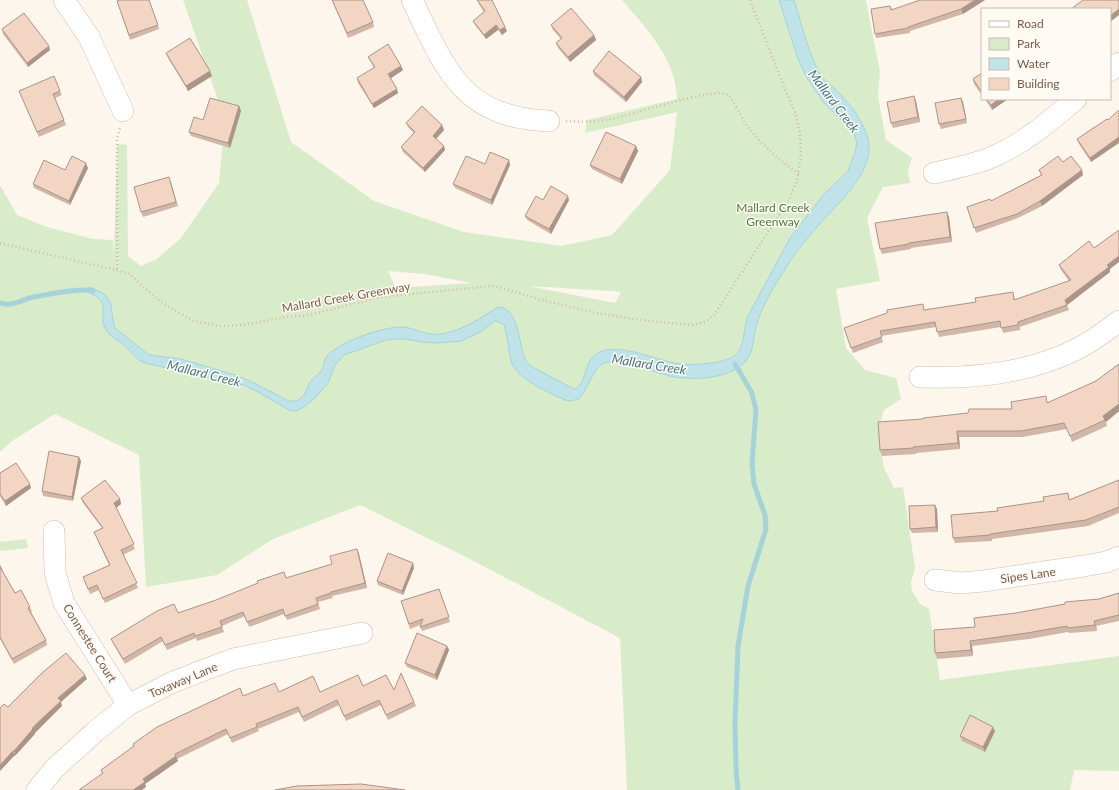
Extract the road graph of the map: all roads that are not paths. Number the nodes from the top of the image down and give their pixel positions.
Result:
1 (64, 0) edge
2 (412, 0) edge
3 (1119, 63) edge
4 (1111, 70) edge
5 (1075, 100) edge
6 (123, 111) road end
7 (550, 121) road end
8 (934, 173) dead end
9 (1119, 321) edge
10 (920, 377) dead end
11 (54, 531) dead end
12 (1119, 557) edge
13 (935, 580) dead end
14 (362, 633) dead end
15 (128, 705) junction
16 (37, 790) edge

1 - 6 street
2 - 7 street
3 - 4 street
5 - 8 street
9 - 10 street
11 - 15 street, Connestee Court
12 - 13 street, Sipes Lane
14 - 15 street, Toxaway Lane
15 - 16 street, Toxaway Lane

